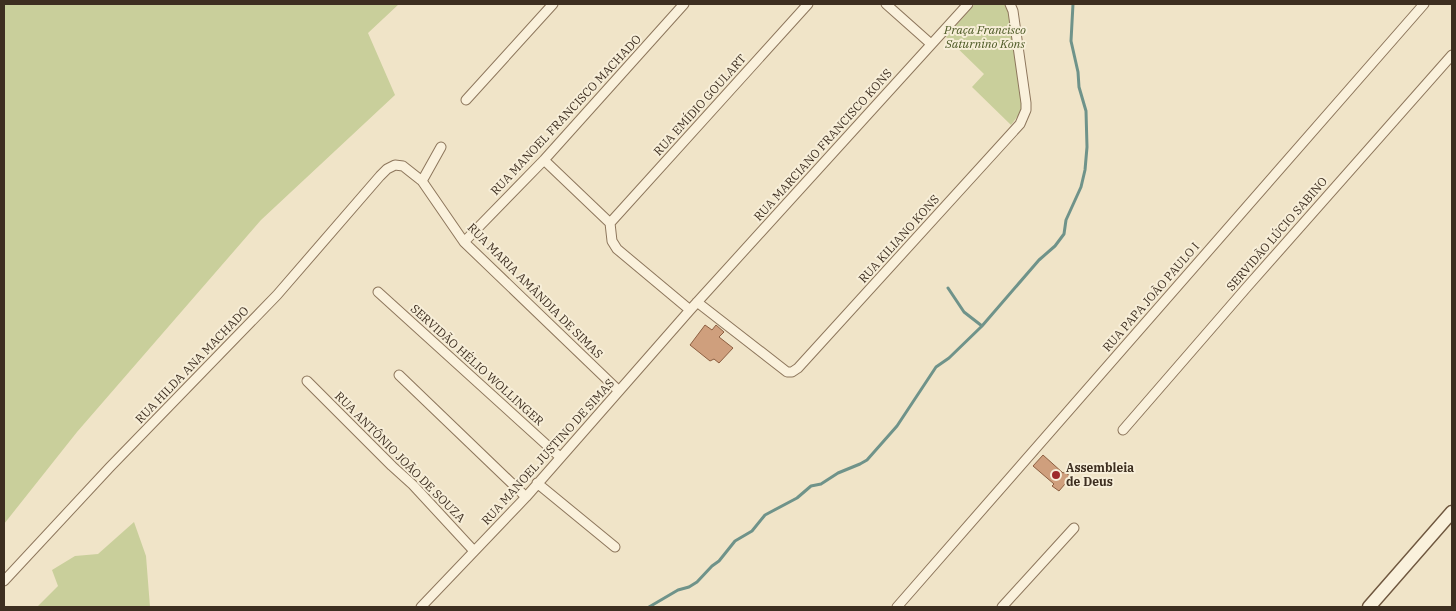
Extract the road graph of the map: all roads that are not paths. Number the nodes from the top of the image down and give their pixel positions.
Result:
1 (553, 4) edge
2 (684, 4) edge
3 (808, 4) edge
4 (886, 4) edge
5 (968, 4) edge
6 (1010, 4) edge
7 (1424, 4) edge
8 (931, 44) junction
9 (1452, 55) edge
10 (466, 100) dead end
11 (441, 147) dead end
12 (544, 160) junction
13 (395, 165) joint
14 (422, 181) junction
15 (610, 224) junction
16 (464, 242) junction
17 (378, 292) dead end
18 (697, 302) junction
19 (690, 310) junction
20 (399, 376) dead end
21 (306, 380) dead end
22 (619, 391) junction
23 (1123, 430) dead end
24 (560, 457) junction
25 (537, 483) junction
26 (526, 497) junction
27 (1452, 512) edge
28 (1074, 528) dead end
29 (615, 547) dead end
30 (474, 551) junction
31 (4, 581) edge
32 (420, 607) edge
33 (897, 607) edge
34 (1002, 607) edge
35 (1369, 607) edge

1 - 10 street
2 - 12 street, RUA MANOEL FRANCISCO MACHADO
3 - 15 street, RUA EMÍDIO GOULART
4 - 8 street
5 - 8 street, RUA MARCIANO FRANCISCO KONS
6 - 18 street, RUA KILIANO KONS
7 - 33 street, RUA PAPA JOÃO PAULO I
8 - 18 street, RUA MARCIANO FRANCISCO KONS
9 - 23 street, SERVIDÃO LÚCIO SABINO
11 - 14 street
12 - 15 street
12 - 16 street, RUA MANOEL FRANCISCO MACHADO
13 - 14 street, RUA MARIA AMÂNDIA DE SIMAS
13 - 31 street, RUA HILDA ANA MACHADO
14 - 16 street, RUA MARIA AMÂNDIA DE SIMAS
15 - 19 street
16 - 22 street, RUA MARIA AMÂNDIA DE SIMAS
17 - 24 street, SERVIDÃO HÉLIO WOLLINGER
18 - 19 street, RUA MARCIANO FRANCISCO KONS
19 - 22 street, RUA MANOEL JUSTINO DE SIMAS
20 - 26 street
21 - 30 street, RUA ANTÔNIO JOÃO DE SOUZA
22 - 24 street, RUA MANOEL JUSTINO DE SIMAS
24 - 25 street, RUA MANOEL JUSTINO DE SIMAS
25 - 26 street, RUA MANOEL JUSTINO DE SIMAS
25 - 29 street
26 - 30 street, RUA MANOEL JUSTINO DE SIMAS
27 - 35 street
28 - 34 street
30 - 32 street, RUA MANOEL JUSTINO DE SIMAS

